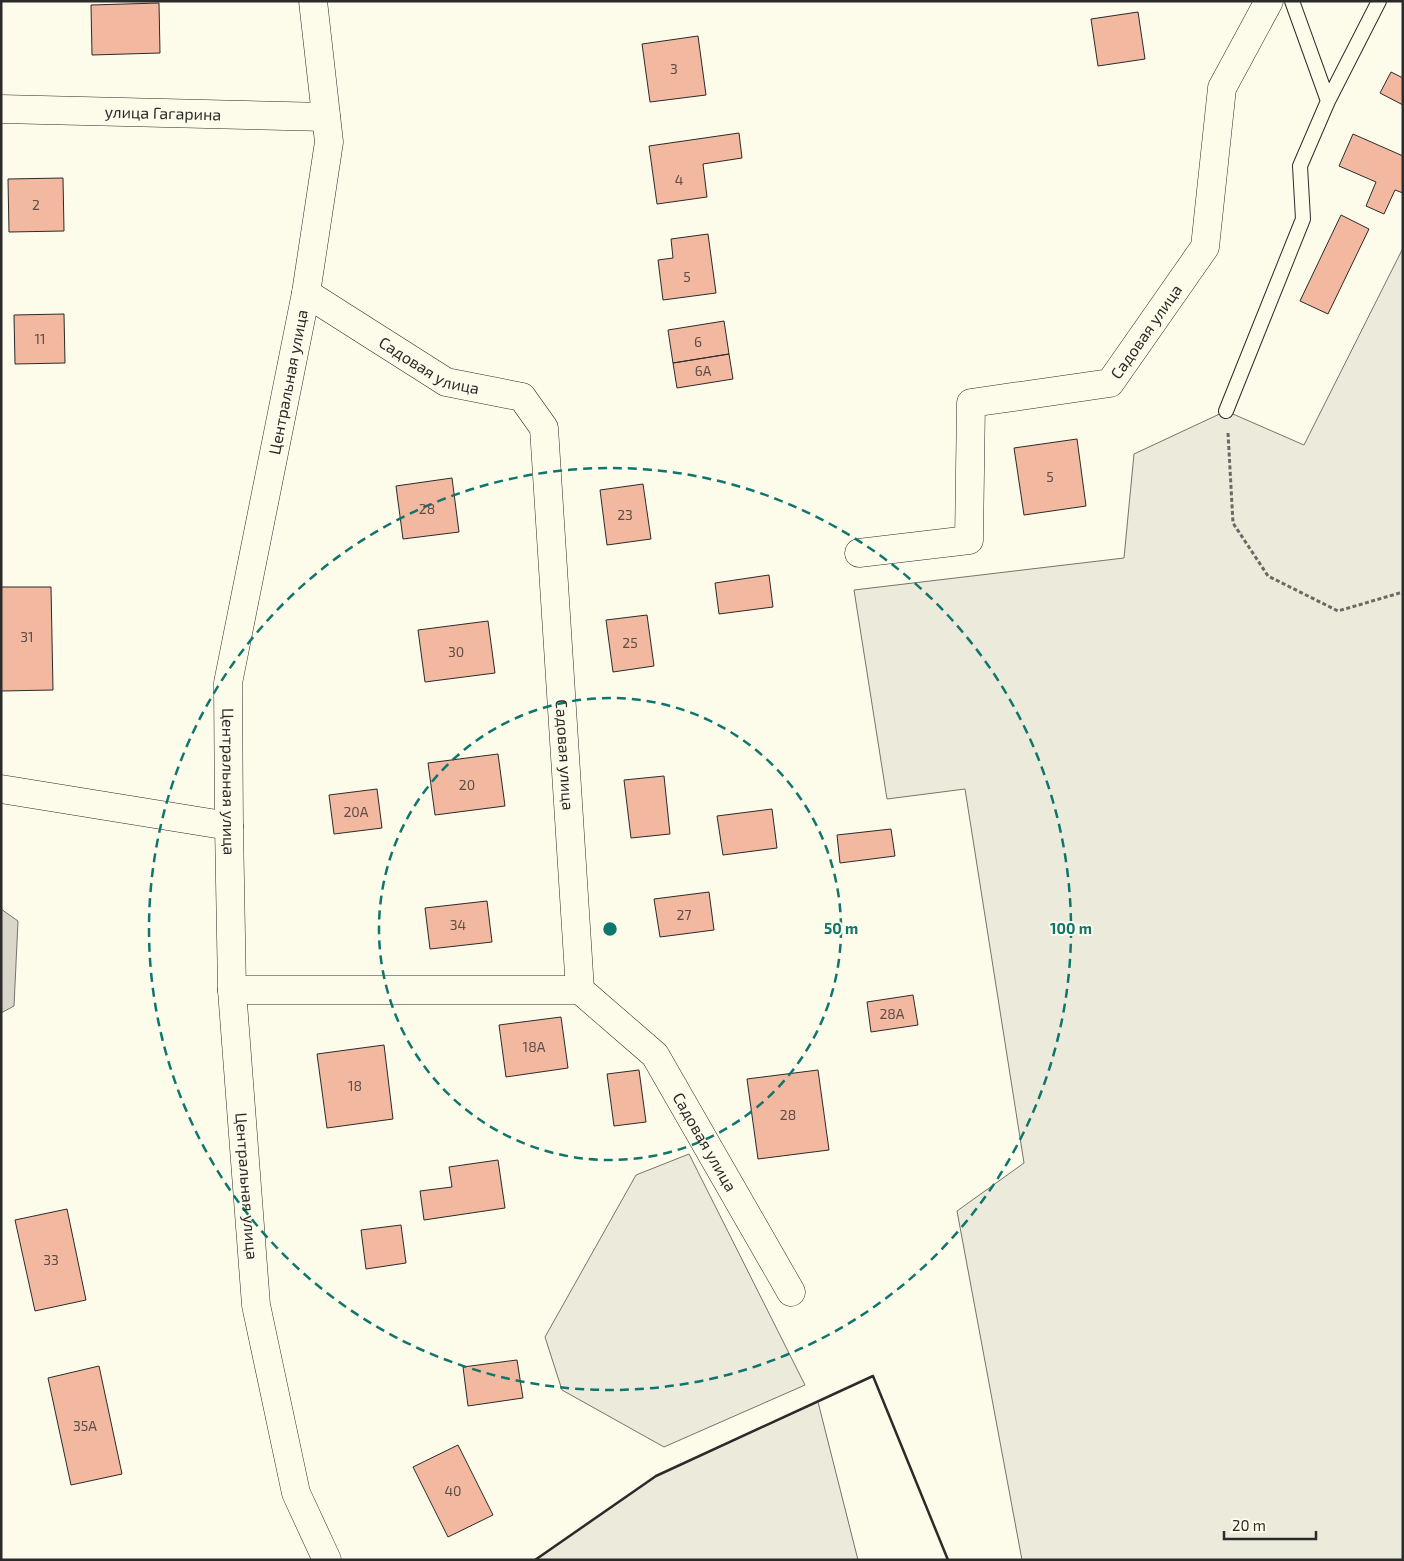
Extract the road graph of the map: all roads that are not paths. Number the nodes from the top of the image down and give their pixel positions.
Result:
1 (313, 1) edge
2 (1268, 1) edge
3 (1292, 1) edge
4 (1378, 1) edge
5 (1328, 101) junction
6 (1, 109) edge
7 (326, 117) junction
8 (306, 293) junction
9 (1226, 411) road end
10 (859, 553) dead end
11 (1, 789) edge
12 (229, 826) junction
13 (232, 990) junction
14 (580, 990) junction
15 (791, 1292) dead end
16 (327, 1560) edge

1 - 7 street, Центральная улица
2 - 10 street, Садовая улица
3 - 5 lane
4 - 5 lane
5 - 9 lane
6 - 7 street, улица Гагарина
7 - 8 street, Центральная улица
8 - 12 street, Центральная улица
8 - 14 street, Садовая улица
11 - 12 street
12 - 13 street, Центральная улица
13 - 14 street
13 - 16 street, Центральная улица
14 - 15 street, Садовая улица

